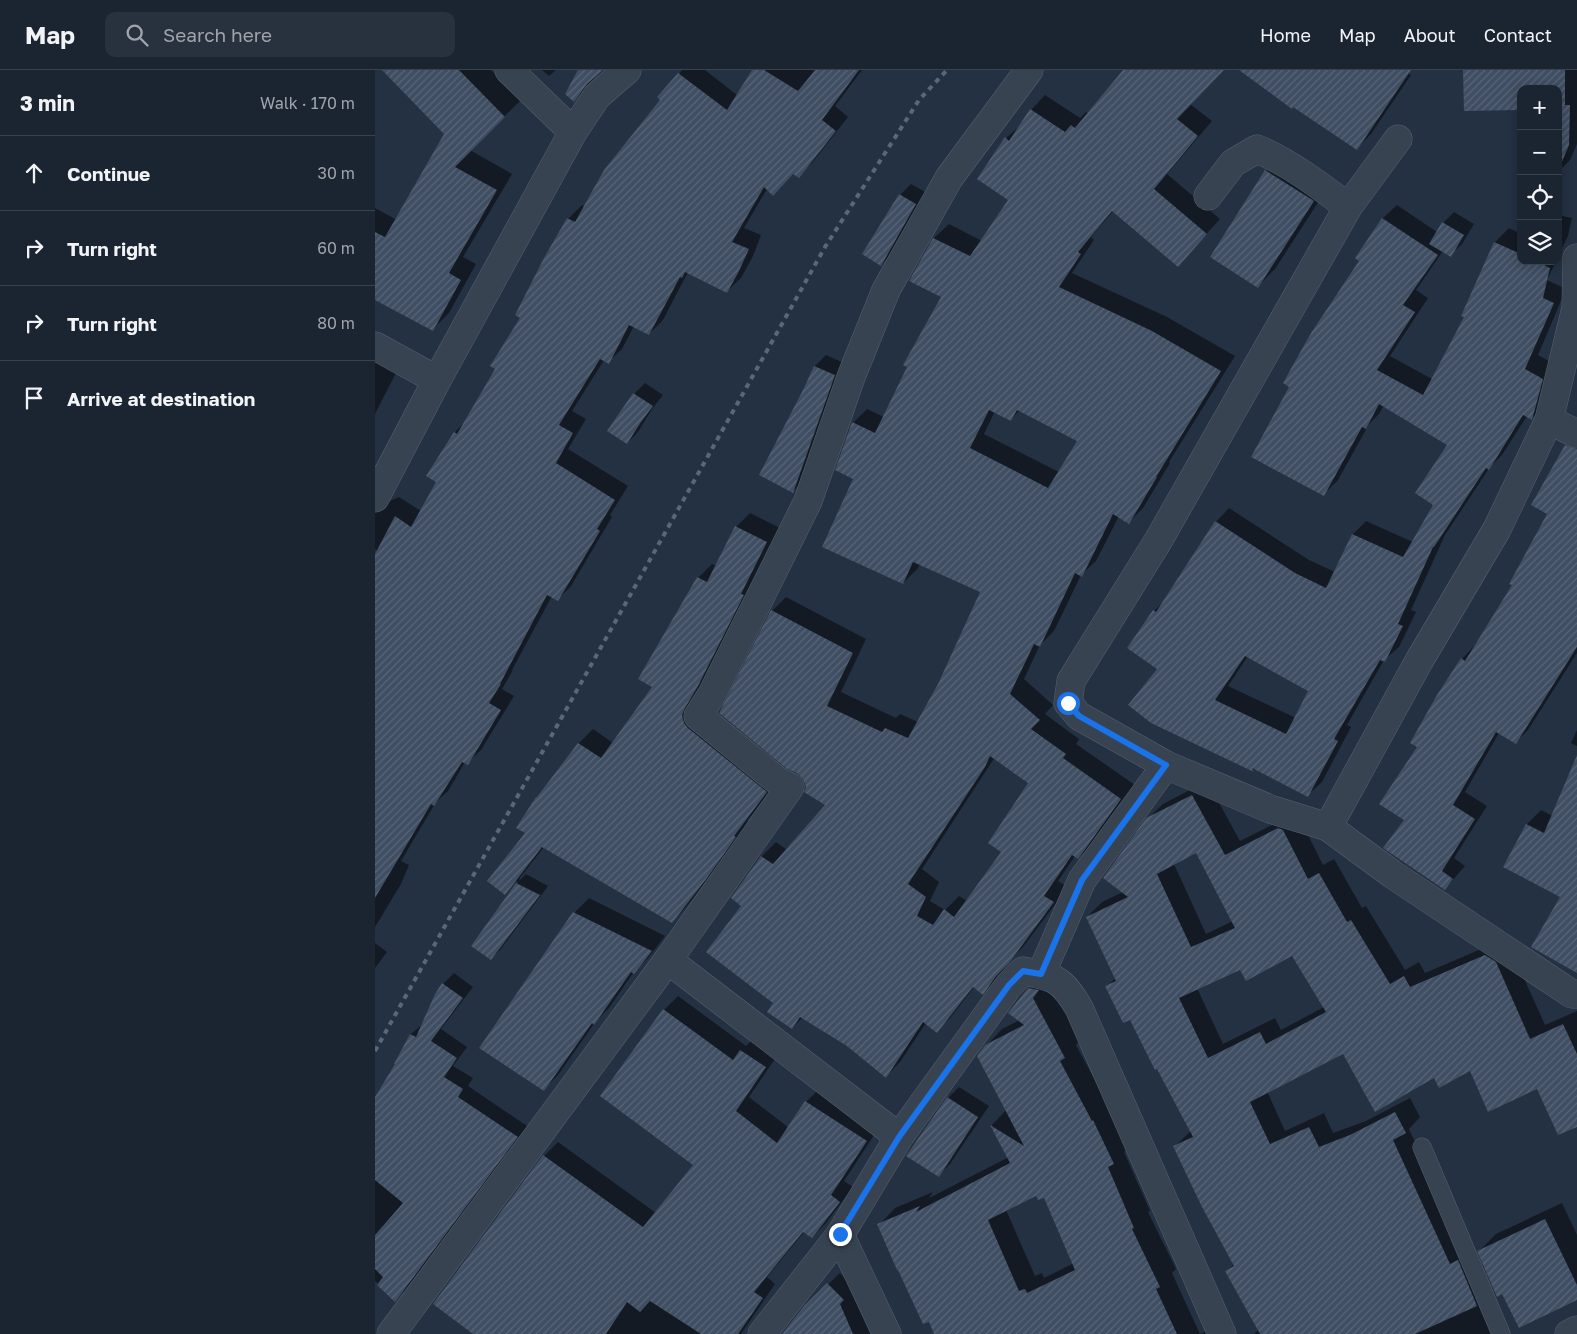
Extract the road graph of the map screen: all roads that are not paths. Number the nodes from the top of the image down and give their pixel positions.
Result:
1 (509, 70) edge
2 (627, 70) edge
3 (1029, 70) edge
4 (573, 132) junction
5 (1398, 139) dead end
6 (1208, 196) dead end
7 (1348, 207) junction
8 (1577, 258) edge
9 (375, 346) edge
10 (437, 380) junction
11 (1549, 420) junction
12 (1577, 434) edge
13 (375, 498) edge
14 (1166, 765) junction
15 (1328, 828) junction
16 (668, 960) junction
17 (1041, 974) junction
18 (1577, 994) edge
19 (899, 1137) junction
20 (1422, 1147) dead end
21 (840, 1234) junction
22 (1577, 1330) edge
23 (391, 1334) edge
24 (762, 1334) edge
25 (887, 1334) edge
26 (1222, 1334) edge
27 (1501, 1334) edge
28 (1569, 1334) edge

1 - 4 street
2 - 4 street
3 - 16 street
4 - 10 street
5 - 7 street
6 - 7 street
7 - 14 street
8 - 11 street
9 - 10 street
10 - 13 street
11 - 12 street
11 - 15 street
14 - 15 street
14 - 17 street
15 - 18 street
16 - 19 street
16 - 23 street
17 - 19 street
17 - 26 street
19 - 21 street
20 - 27 lane
21 - 24 street
21 - 25 street
22 - 28 street

